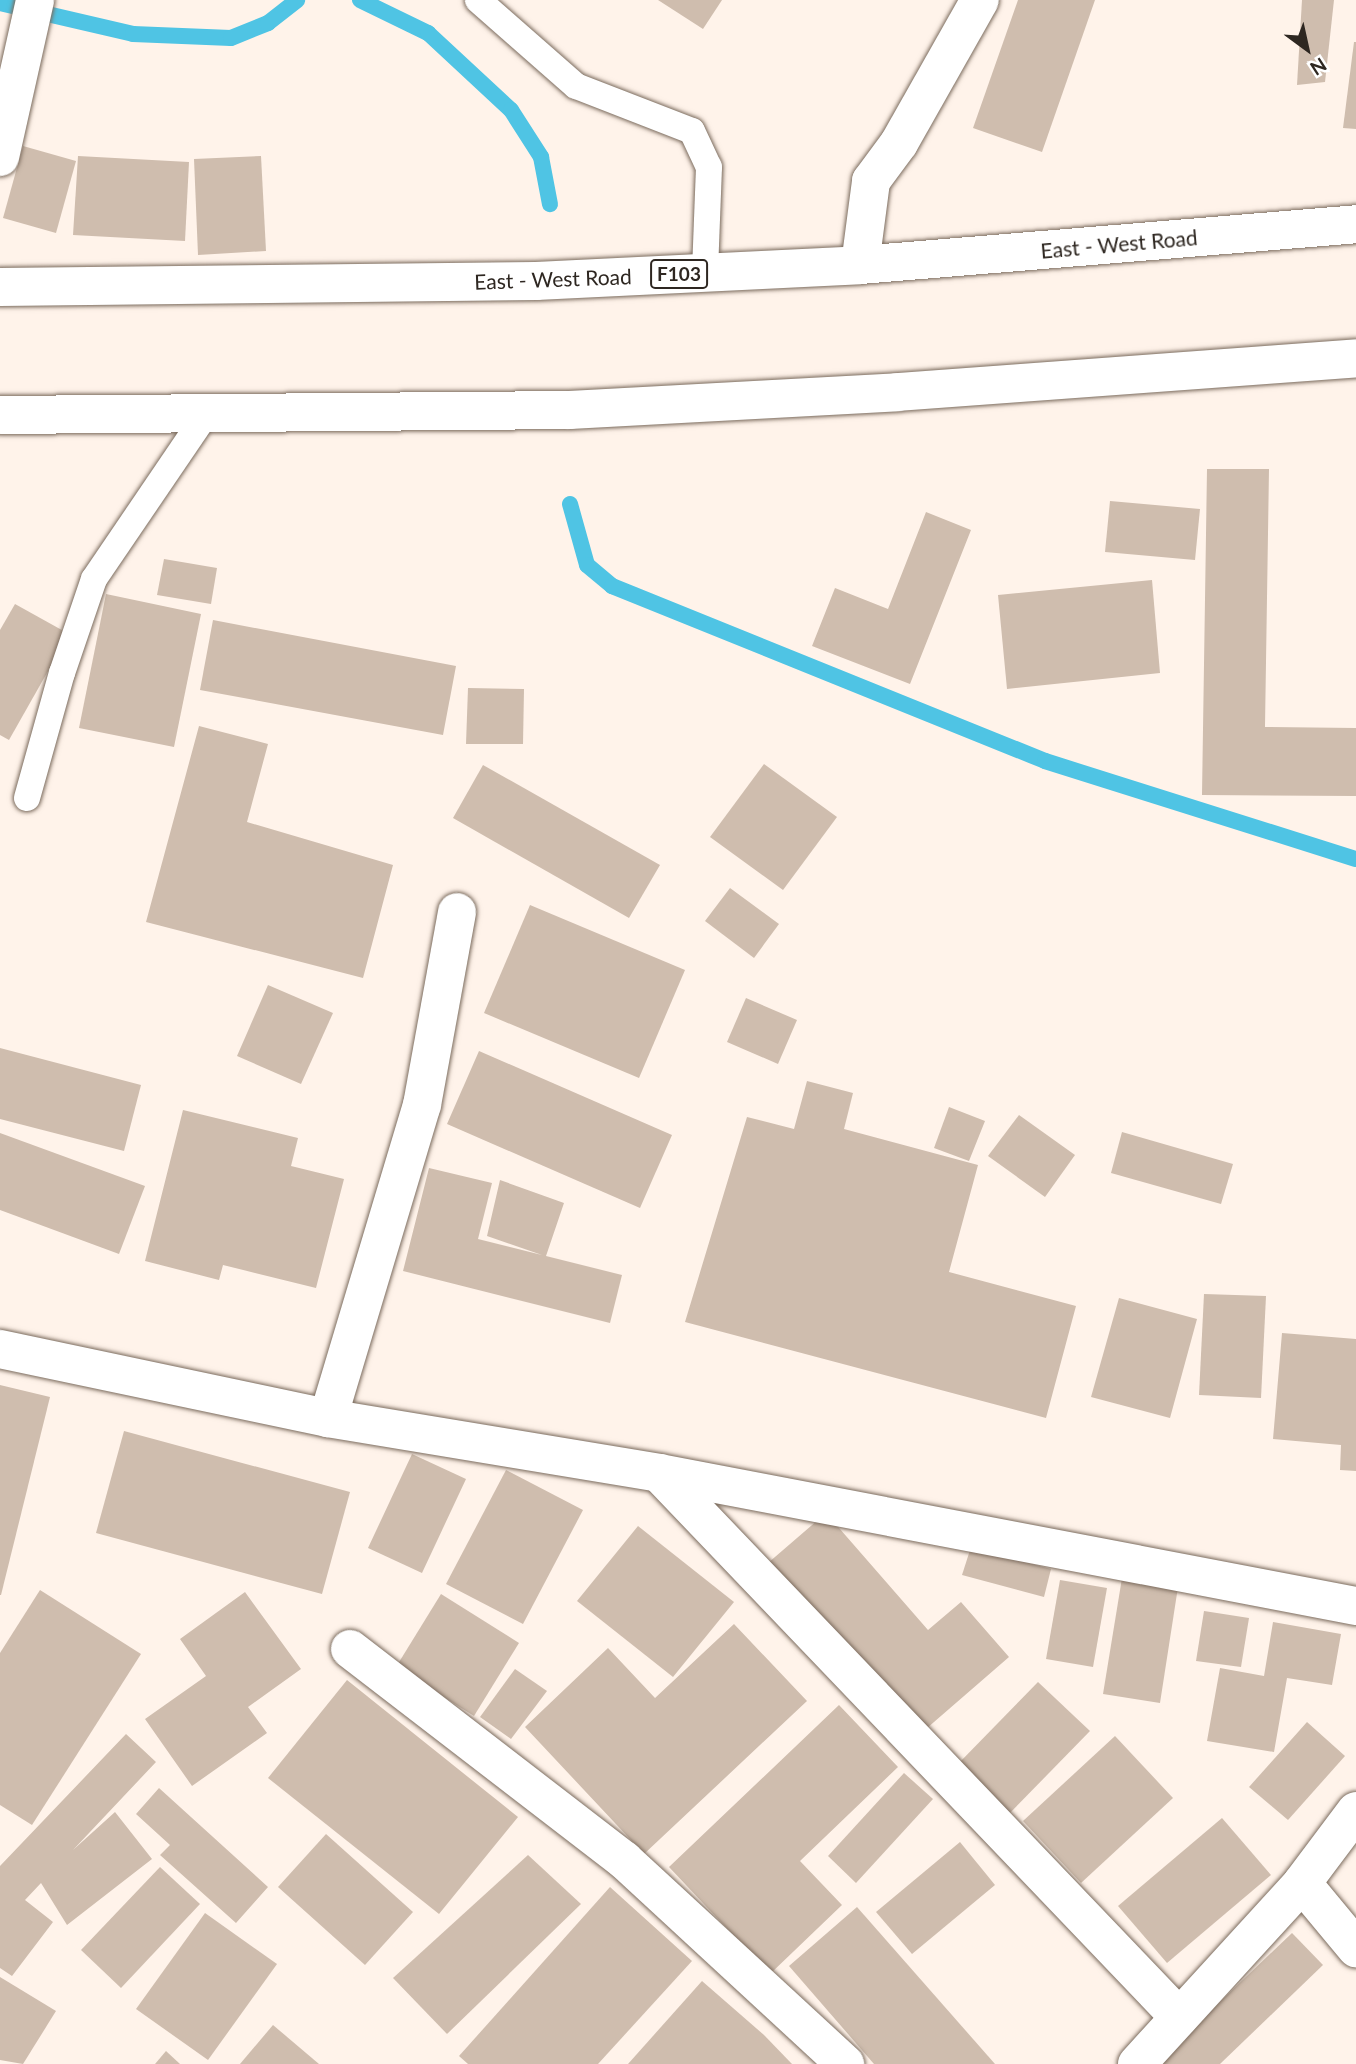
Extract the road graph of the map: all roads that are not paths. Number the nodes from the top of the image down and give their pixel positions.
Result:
1 (35, 0) edge
2 (478, 0) edge
3 (980, 0) edge
4 (0, 158) edge
5 (1356, 225) edge
6 (860, 265) junction
7 (705, 272) junction
8 (0, 286) edge
9 (1356, 358) edge
10 (206, 414) junction
11 (0, 415) edge
12 (27, 798) dead end
13 (457, 912) dead end
14 (0, 1349) edge
15 (328, 1418) junction
16 (659, 1473) junction
17 (1356, 1606) edge
18 (350, 1649) dead end
19 (1356, 1811) edge
20 (1302, 1883) junction
21 (1356, 1948) edge
22 (1179, 2017) junction
23 (845, 2064) edge
24 (1137, 2064) edge

1 - 4 street
2 - 7 lane
3 - 6 street
5 - 6 street, East - West Road / F103
6 - 7 street, East - West Road / F103
7 - 8 street, East - West Road / F103
9 - 10 street
10 - 11 street
10 - 12 lane
13 - 15 street
14 - 15 street
15 - 16 street
16 - 17 street
16 - 22 street
18 - 23 street
19 - 20 street
20 - 21 street
20 - 22 street
22 - 24 street

